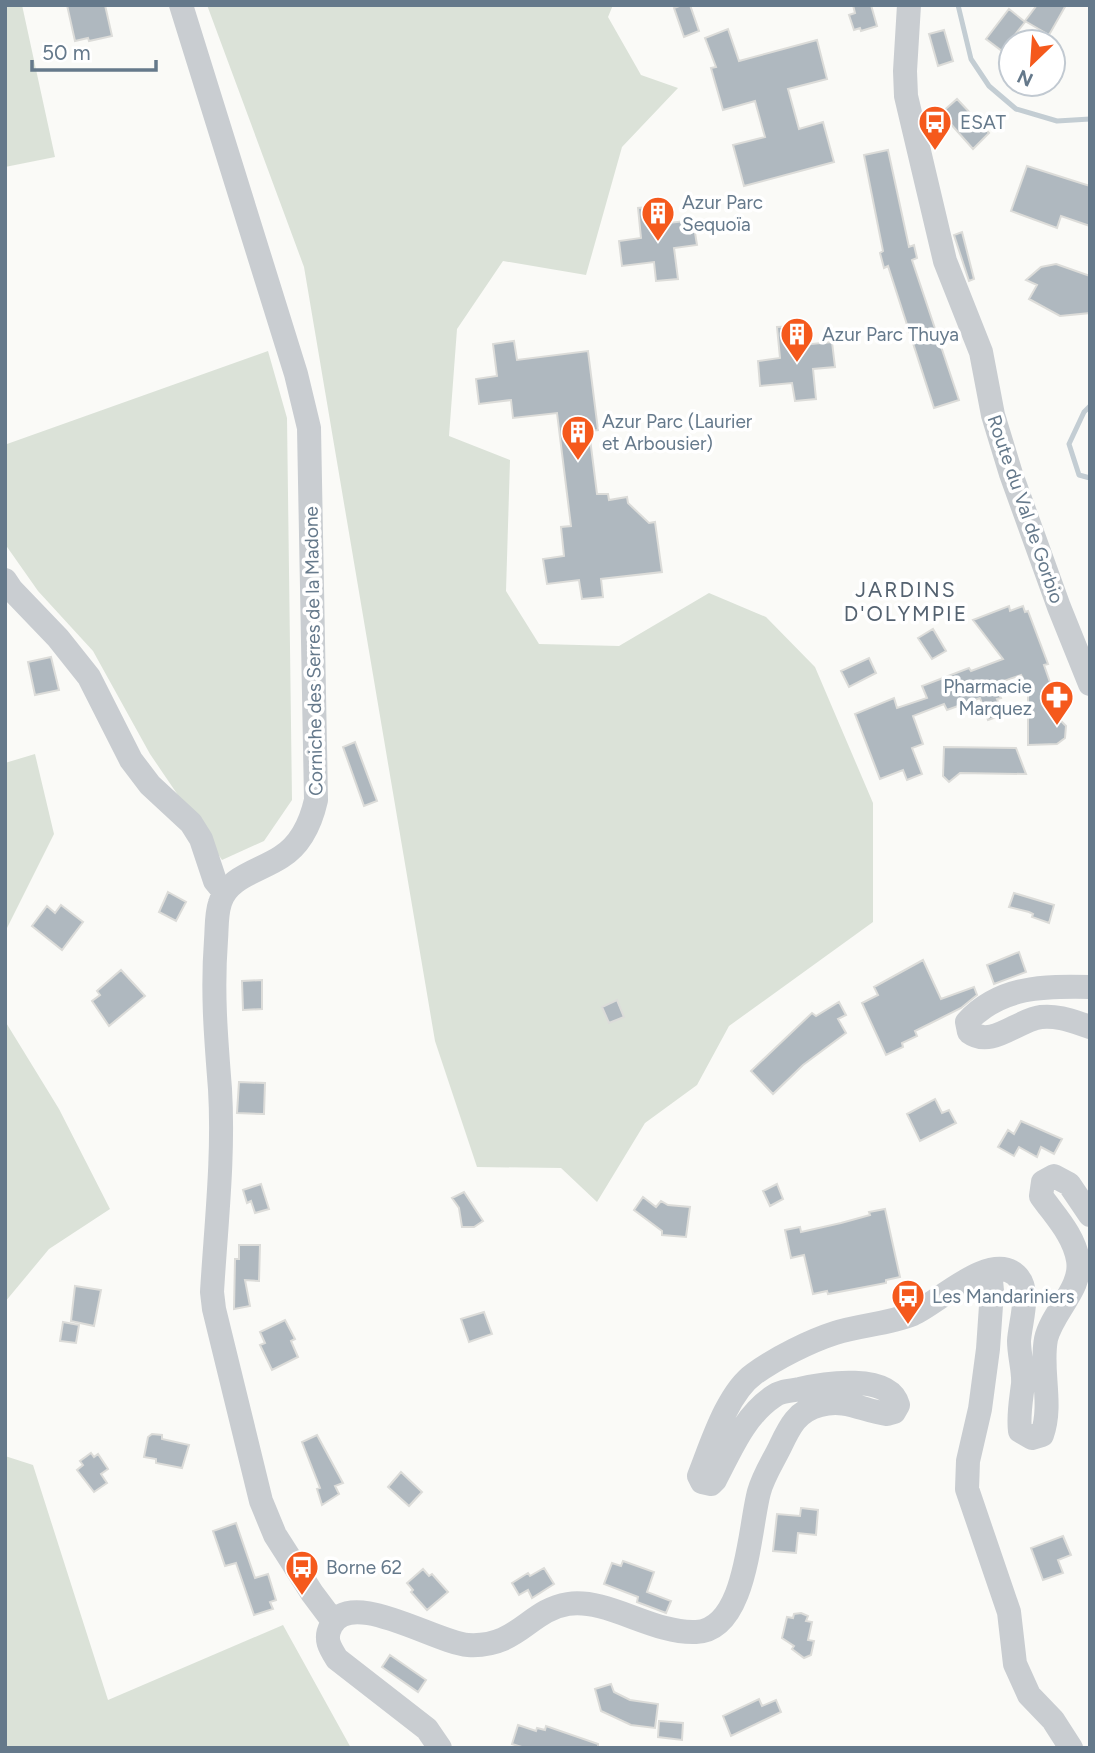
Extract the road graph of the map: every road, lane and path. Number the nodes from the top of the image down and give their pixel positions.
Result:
1 (181, 5) edge
2 (909, 5) edge
3 (5, 580) edge
4 (1090, 684) edge
5 (223, 892) junction
6 (1090, 987) edge
7 (1090, 1027) edge
8 (1090, 1215) edge
9 (990, 1270) junction
10 (333, 1621) junction
11 (440, 1748) edge
12 (1071, 1748) edge

1 - 5 street, Corniche des Serres de la Madone
2 - 4 street, Route du Val de Gorbio
3 - 5 street
5 - 10 street
6 - 7 street
8 - 9 street
9 - 10 street
9 - 12 street
10 - 11 street

